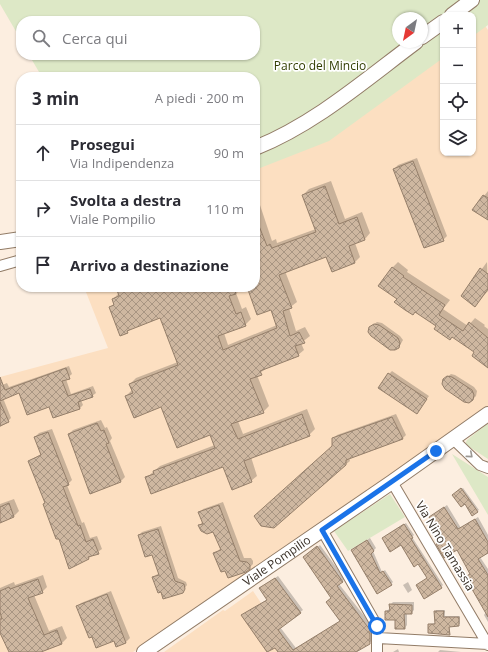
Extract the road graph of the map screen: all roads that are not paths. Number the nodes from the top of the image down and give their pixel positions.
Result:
1 (472, 0) edge
2 (456, 12) edge
3 (440, 24) edge
4 (428, 33) edge
5 (408, 48) edge
6 (260, 146) edge
7 (16, 236) edge
8 (16, 240) edge
9 (2, 242) edge
10 (16, 261) edge
11 (0, 266) edge
12 (488, 414) edge
13 (453, 440) junction
14 (488, 468) edge
15 (392, 482) junction
16 (322, 530) junction
17 (378, 638) junction
18 (488, 644) edge
19 (144, 652) edge
20 (377, 652) edge

1 - 2 street
3 - 4 street
5 - 6 street
7 - 9 street
8 - 9 street
10 - 11 street
12 - 13 street, Viale Pompilio
13 -> 14 street
13 - 15 street, Viale Pompilio
15 - 16 street, Viale Pompilio
15 - 18 street, Via Nino Tamassia
16 - 17 street
16 - 19 street, Viale Pompilio
17 - 18 street
17 - 20 street

